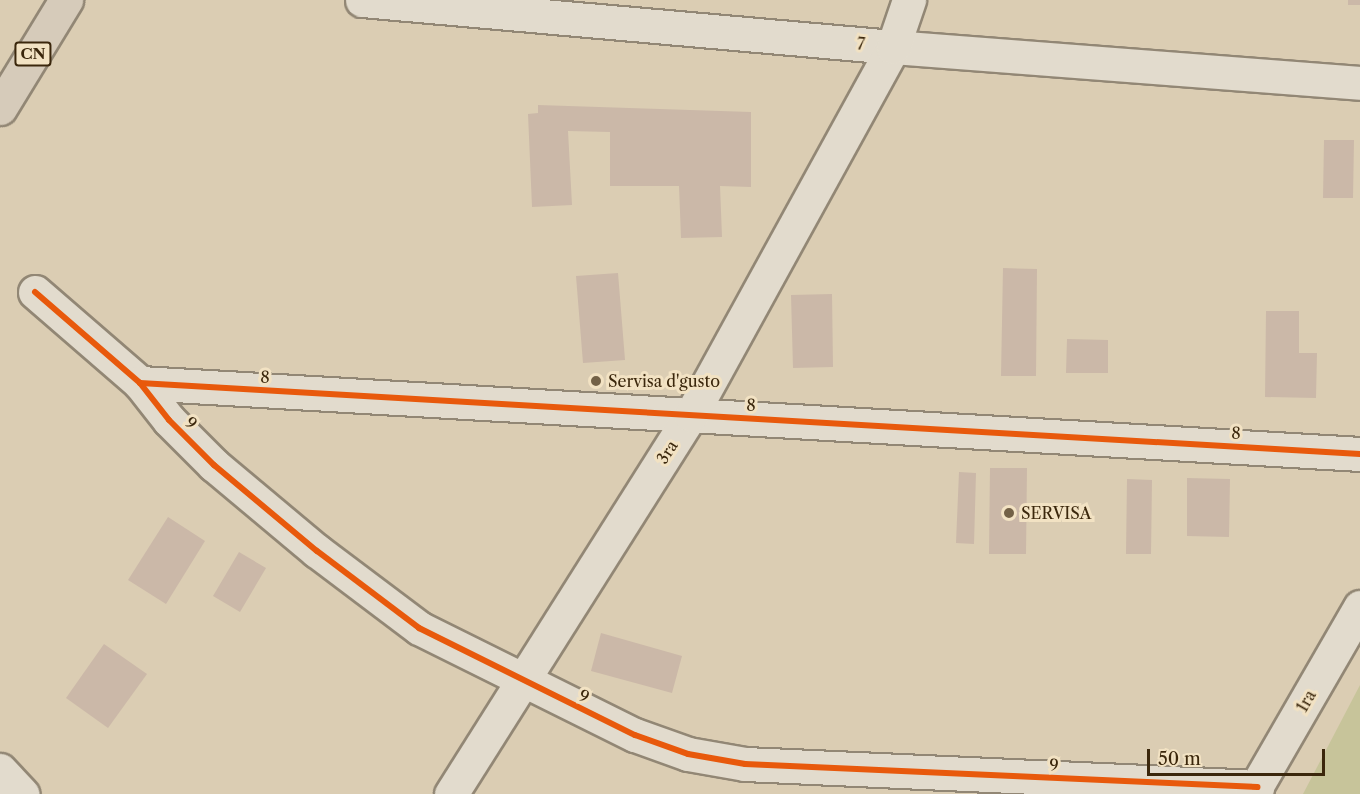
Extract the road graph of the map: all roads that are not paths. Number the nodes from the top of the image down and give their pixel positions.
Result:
1 (66, 0) edge
2 (362, 0) edge
3 (909, 0) edge
4 (893, 47) junction
5 (1360, 83) edge
6 (0, 108) edge
7 (35, 292) dead end
8 (140, 383) junction
9 (691, 415) junction
10 (1360, 454) edge
11 (1360, 607) edge
12 (520, 680) junction
13 (0, 770) edge
14 (1254, 791) edge
15 (22, 794) edge
16 (451, 794) edge

1 - 6 highway, CN
2 - 4 street, 7
3 - 4 street, 3ra
4 - 5 street, 7
4 - 9 street, 3ra
7 - 8 street, 9
8 - 9 street, 8
8 - 12 street, 9
9 - 10 street, 8
9 - 12 street, 3ra
11 - 14 street, 1ra
12 - 14 street, 9
12 - 16 street, 3ra
13 - 15 street

